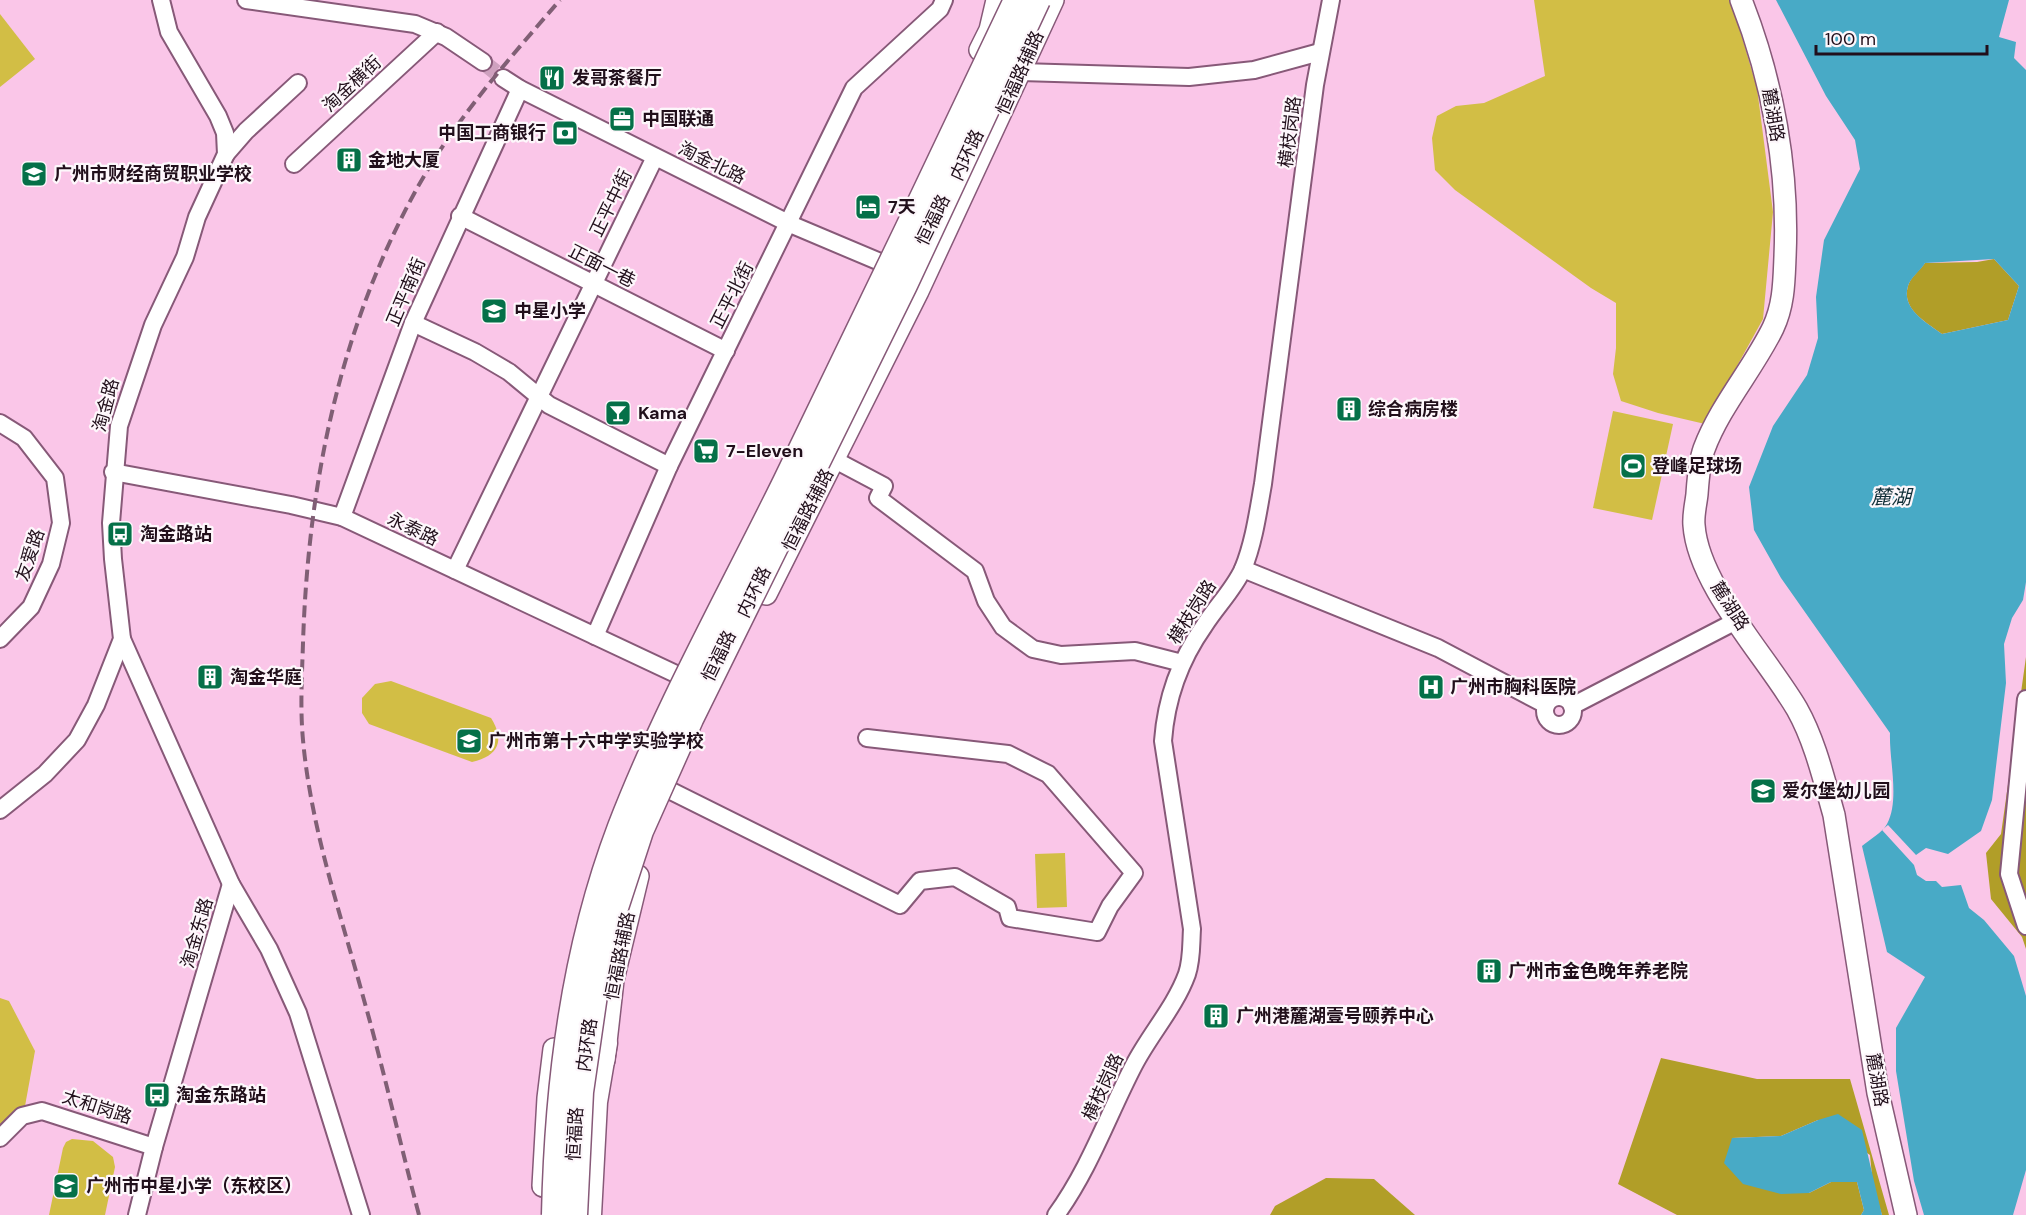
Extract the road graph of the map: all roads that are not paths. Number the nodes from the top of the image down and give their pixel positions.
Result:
1 (161, 0) edge
2 (246, 0) edge
3 (944, 0) edge
4 (997, 0) edge
5 (1003, 0) edge
6 (1017, 0) edge
7 (1037, 0) edge
8 (1053, 0) edge
9 (1331, 0) edge
10 (1742, 0) edge
11 (990, 30) junction
12 (436, 32) junction
13 (1320, 52) junction
14 (483, 62) tunnel mouth
15 (1021, 72) junction
16 (504, 78) tunnel mouth
17 (990, 82) junction
18 (298, 83) dead end
19 (520, 89) junction
20 (1002, 112) junction
21 (226, 154) junction
22 (655, 157) junction
23 (294, 164) dead end
24 (460, 216) junction
25 (790, 224) junction
26 (893, 268) junction
27 (593, 284) junction
28 (413, 322) junction
29 (726, 351) junction
30 (539, 396) junction
31 (0, 423) edge
32 (833, 459) junction
33 (669, 466) junction
34 (113, 472) junction
35 (342, 517) junction
36 (1243, 569) junction
37 (455, 570) junction
38 (1738, 620) junction
39 (595, 636) junction
40 (0, 639) edge
41 (122, 639) junction
42 (1182, 663) junction
43 (678, 675) junction
44 (2026, 699) edge
45 (1546, 705) junction
46 (1572, 706) junction
47 (867, 738) dead end
48 (650, 781) junction
49 (0, 810) edge
50 (231, 884) junction
51 (2026, 926) edge
52 (590, 1007) junction
53 (605, 1043) junction
54 (0, 1138) edge
55 (154, 1147) junction
56 (137, 1215) edge
57 (361, 1215) edge
58 (543, 1215) edge
59 (555, 1215) edge
60 (573, 1215) edge
61 (589, 1215) edge
62 (600, 1215) edge
63 (1056, 1215) edge
64 (1906, 1215) edge

1 - 21 street
2 - 12 street
3 - 25 street, 正平北街
4 - 11 main road, 恒福路辅路
5 - 11 highway
6 - 17 main road, 恒福路
6 - 59 highway, 内环路, bridge
7 - 17 main road, 恒福路
7 - 60 highway, 内环路, bridge
8 - 15 main road, 恒福路辅路
9 - 13 street, 横枝岗路
10 - 38 main road, 麓湖路
11 - 17 main road
11 - 26 main road, 恒福路辅路
12 - 14 street
12 - 23 street, 淘金横街
13 - 15 street
13 - 36 street, 横枝岗路
15 - 20 main road, 恒福路辅路
16 - 19 street, 淘金北路
17 - 20 main road
17 - 26 main road, 恒福路
18 - 21 street, 淘金路
19 - 22 street, 淘金北路
19 - 24 street, 正平南街
20 - 32 main road, 恒福路辅路
21 - 34 street, 淘金路
22 - 25 street, 淘金北路
22 - 27 street, 正平中街
24 - 27 street, 正面一巷
24 - 28 street, 正平南街
25 - 26 street, 淘金北路
25 - 29 street, 正平北街
26 - 43 main road, 恒福路辅路
26 - 48 main road, 恒福路
27 - 29 street, 正面一巷
27 - 30 street, 正平中街
28 - 30 street
28 - 35 street, 正平南街
29 - 33 street, 正平北街
30 - 33 street
30 - 37 street, 正平中街
31 - 40 street, 友爱路
32 - 42 street
32 - 48 main road, 恒福路辅路
33 - 39 street, 正平北街
34 - 35 street, 永泰路
34 - 41 street, 淘金路
35 - 37 street, 永泰路
36 - 42 street, 横枝岗路
36 - 45 street
37 - 39 street, 永泰路
38 - 46 street
38 - 64 main road, 麓湖路
39 - 43 street, 永泰路
41 - 49 street, 淘金路
41 - 50 street, 淘金东路
42 - 63 street, 横枝岗路
43 - 48 main road, 恒福路辅路
44 - 51 street
45 - 46 street
45 - 46 street
47 - 48 street
48 - 52 main road, 恒福路
48 - 53 main road, 恒福路辅路
48 - 58 main road, 恒福路辅路
48 - 59 main road, 恒福路
50 - 55 street, 淘金东路
50 - 57 street
52 - 53 main road
52 - 60 main road, 恒福路
53 - 61 highway
53 - 62 main road, 恒福路辅路
54 - 55 street, 太和岗路
55 - 56 street, 淘金东路

